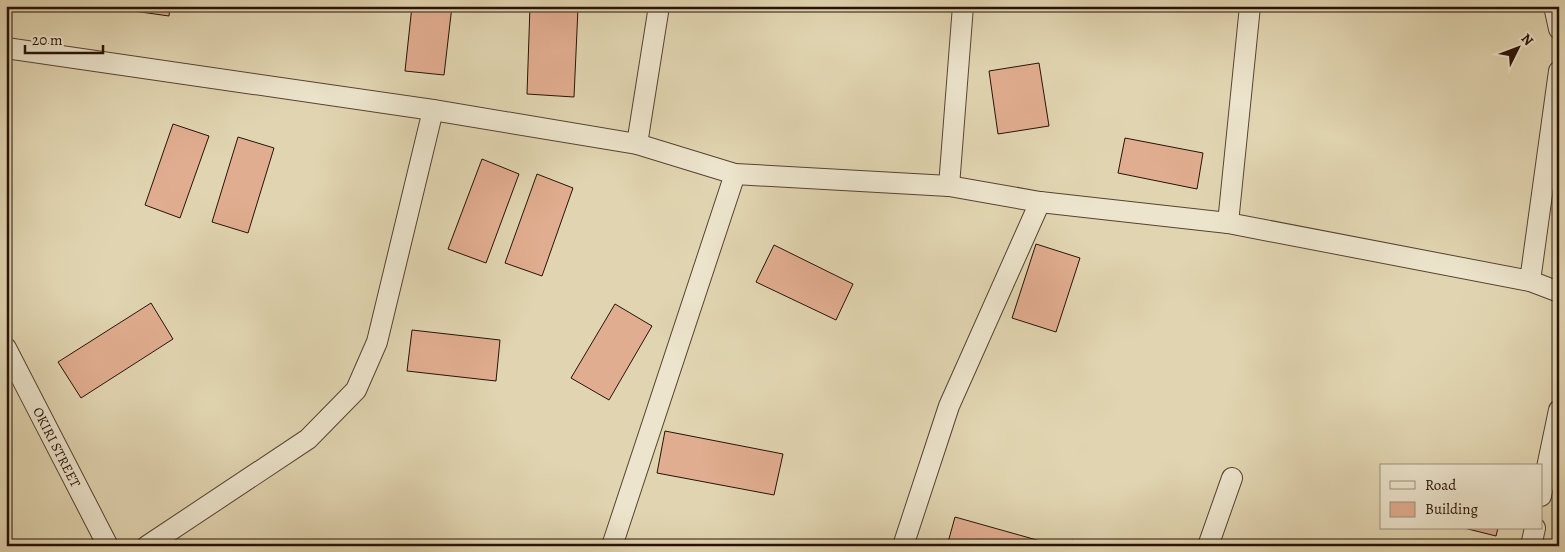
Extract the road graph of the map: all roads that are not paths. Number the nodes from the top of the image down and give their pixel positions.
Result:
1 (659, 6) edge
2 (964, 6) edge
3 (1250, 6) edge
4 (1554, 6) edge
5 (1559, 29) edge
6 (6, 48) edge
7 (1559, 72) edge
8 (433, 110) junction
9 (637, 144) junction
10 (735, 174) junction
11 (949, 186) junction
12 (1040, 202) junction
13 (1228, 223) junction
14 (1530, 281) junction
15 (1559, 292) edge
16 (6, 348) edge
17 (1559, 410) edge
18 (1232, 478) dead end
19 (1542, 491) edge
20 (1535, 530) edge
21 (108, 546) edge
22 (147, 546) edge
23 (612, 546) edge
24 (903, 546) edge
25 (1208, 546) edge
26 (1531, 546) edge

1 - 9 street
2 - 11 street
3 - 13 street
4 - 5 street
6 - 8 street
7 - 14 street
8 - 9 street
8 - 22 street
9 - 10 street
10 - 11 street
10 - 23 street
11 - 12 street
12 - 13 street
12 - 24 street
13 - 14 street
14 - 15 street
16 - 21 street, OKIRI STREET
17 - 19 street
18 - 25 street
20 - 26 street

